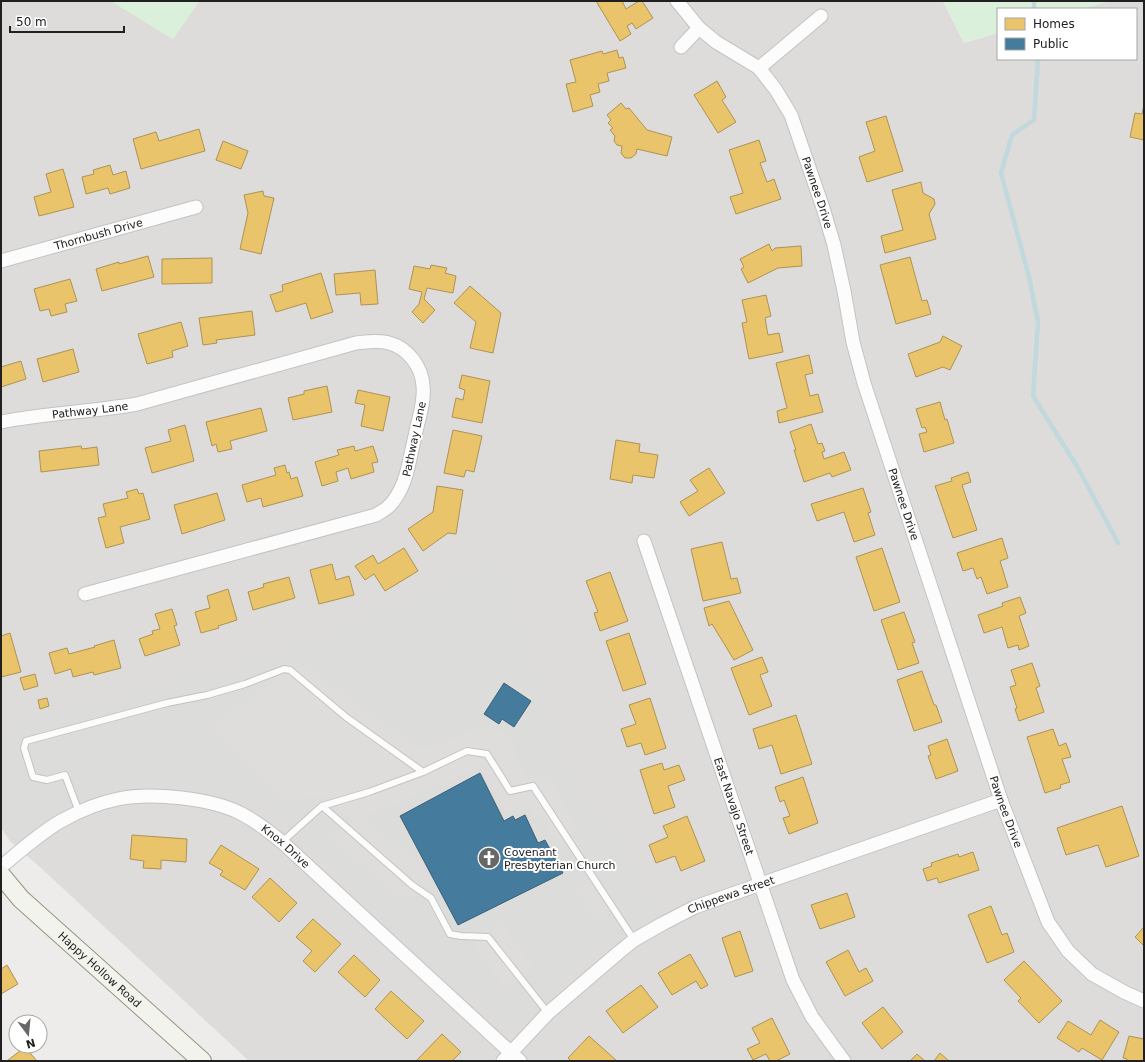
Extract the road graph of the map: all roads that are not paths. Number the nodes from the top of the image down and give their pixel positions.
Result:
1 (677, 1) edge
2 (821, 16) dead end
3 (699, 28) junction
4 (681, 48) dead end
5 (759, 68) junction
6 (196, 207) dead end
7 (1, 261) edge
8 (1, 422) edge
9 (644, 541) dead end
10 (85, 594) dead end
11 (423, 772) junction
12 (1001, 800) junction
13 (322, 806) junction
14 (79, 812) junction
15 (282, 842) junction
16 (1, 867) edge
17 (1, 875) edge
18 (760, 884) junction
19 (634, 940) junction
20 (1144, 1001) edge
21 (548, 1013) junction
22 (512, 1058) edge
23 (202, 1061) edge
24 (844, 1061) edge

1 - 3 street, Pawnee Drive
2 - 5 street
3 - 4 street
3 - 5 street, Pawnee Drive
5 - 12 street, Pawnee Drive
6 - 7 street, Thornbush Drive
8 - 10 street, Pathway Lane
9 - 18 street, East Navajo Street
11 - 13 lane
11 - 14 lane
11 - 19 lane
12 - 18 street, Chippewa Street
12 - 20 street, Pawnee Drive
13 - 15 lane
13 - 21 lane
14 - 15 street, Knox Drive
14 - 16 street, Knox Drive
15 - 22 street, Knox Drive
17 - 23 main road, Happy Hollow Road
18 - 19 street, Chippewa Street
18 - 24 street, East Navajo Street
19 - 21 street, Chippewa Street
21 - 22 street, Chippewa Street

